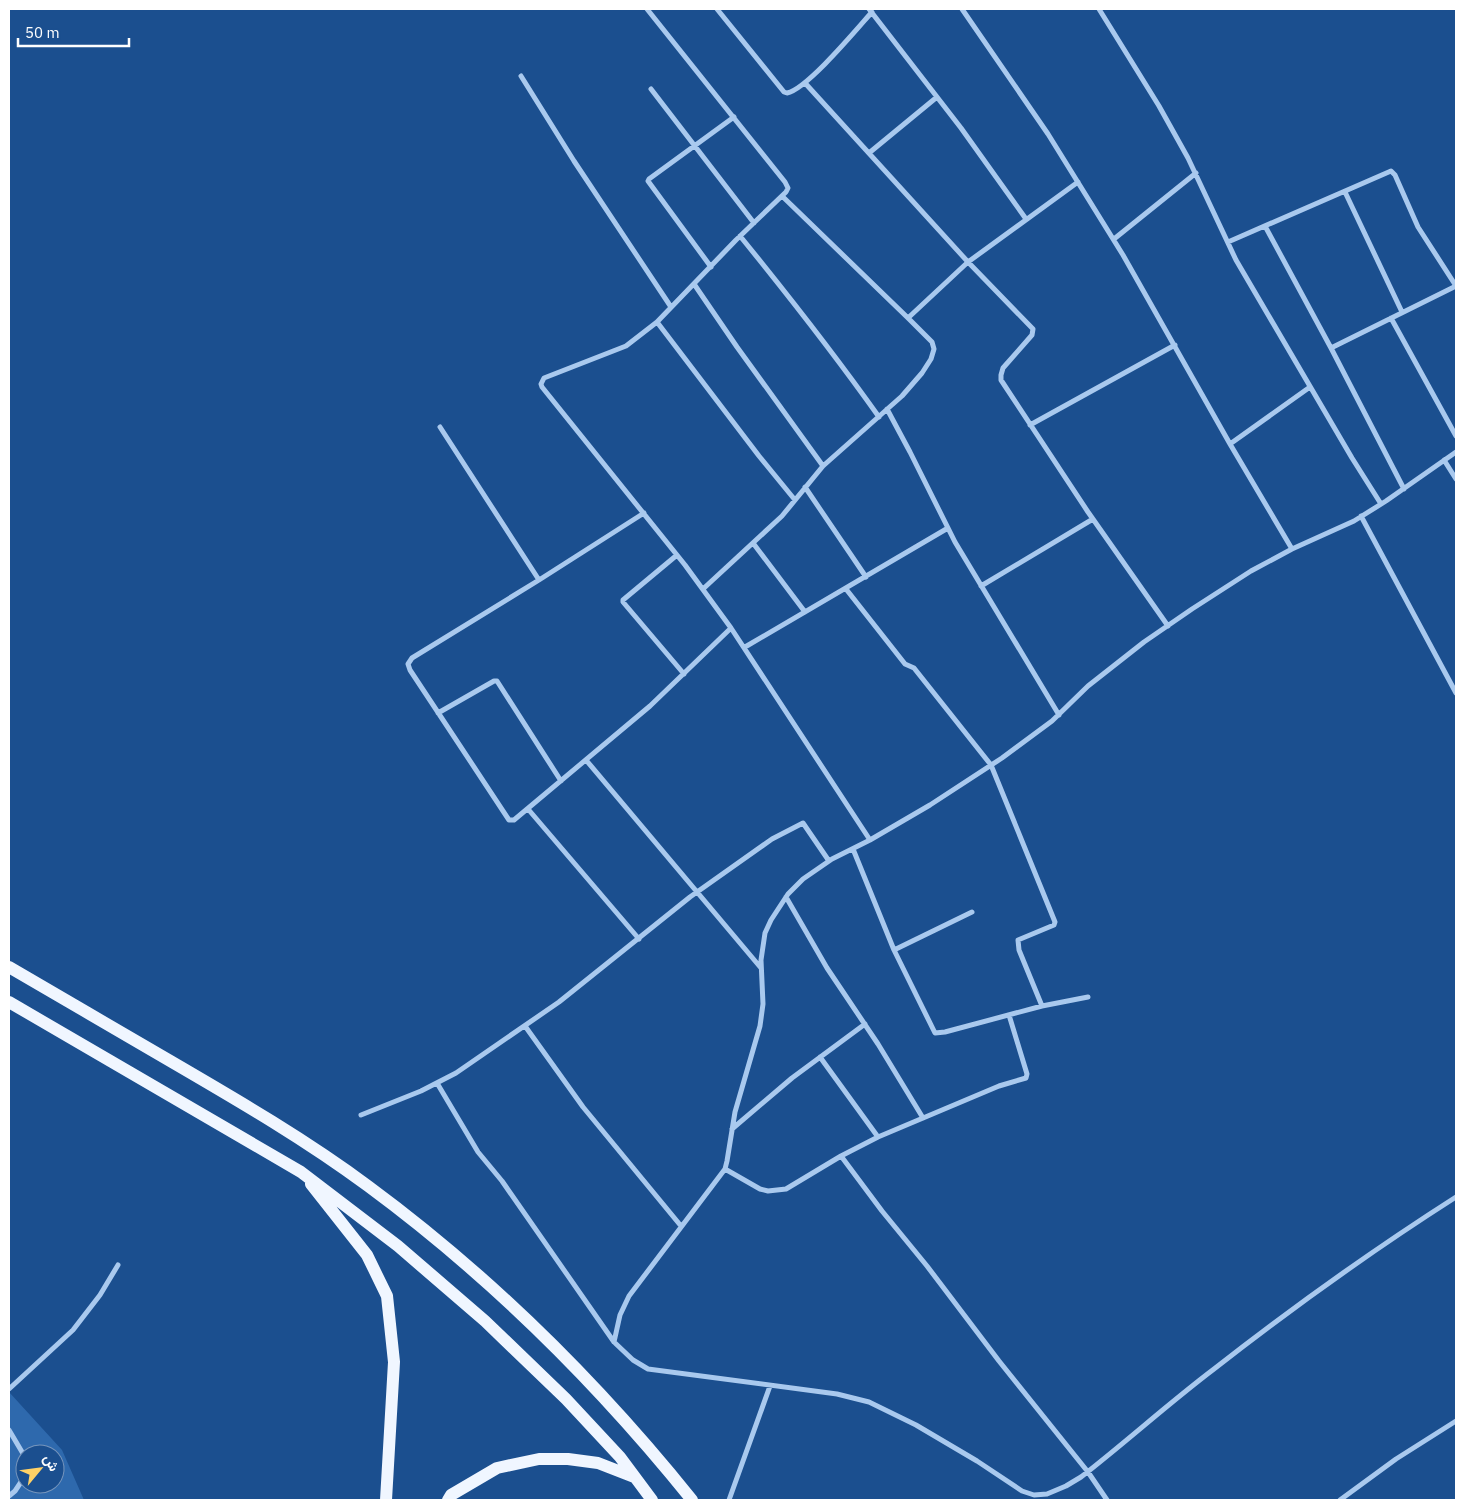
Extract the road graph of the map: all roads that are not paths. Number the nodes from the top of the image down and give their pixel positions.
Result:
1 (647, 9) edge
2 (717, 9) edge
3 (962, 9) edge
4 (1099, 9) edge
5 (871, 10) edge
6 (521, 76) dead end
7 (805, 83) junction
8 (651, 89) dead end
9 (937, 97) junction
10 (734, 117) junction
11 (695, 146) junction
12 (869, 153) junction
13 (1196, 173) junction
14 (1078, 182) junction
15 (1345, 192) junction
16 (782, 196) junction
17 (1026, 219) junction
18 (754, 223) junction
19 (1265, 226) junction
20 (740, 236) junction
21 (1114, 239) junction
22 (1228, 242) junction
23 (968, 262) junction
24 (710, 267) junction
25 (694, 284) junction
26 (1456, 286) edge
27 (671, 307) junction
28 (1402, 312) junction
29 (908, 318) junction
30 (1391, 318) junction
31 (657, 322) junction
32 (1174, 345) junction
33 (1331, 348) junction
34 (1310, 387) junction
35 (887, 409) junction
36 (879, 417) junction
37 (1030, 425) junction
38 (440, 428) dead end
39 (1456, 436) edge
40 (1230, 444) junction
41 (1456, 452) edge
42 (1444, 460) junction
43 (823, 466) junction
44 (1456, 480) edge
45 (805, 487) junction
46 (1404, 489) junction
47 (795, 500) junction
48 (1381, 504) junction
49 (644, 513) junction
50 (1361, 516) junction
51 (1093, 518) junction
52 (948, 528) junction
53 (753, 543) junction
54 (1292, 549) junction
55 (677, 555) junction
56 (866, 577) junction
57 (539, 580) junction
58 (980, 586) junction
59 (703, 589) junction
60 (846, 589) junction
61 (805, 612) junction
62 (1168, 626) junction
63 (731, 628) junction
64 (745, 647) junction
65 (684, 674) junction
66 (1456, 693) edge
67 (438, 713) junction
68 (1058, 715) junction
69 (586, 760) junction
70 (991, 765) junction
71 (561, 781) junction
72 (528, 809) junction
73 (870, 840) junction
74 (853, 849) junction
75 (829, 860) junction
76 (698, 892) junction
77 (786, 897) junction
78 (972, 912) dead end
79 (639, 939) junction
80 (894, 950) junction
81 (9, 967) edge
82 (762, 969) junction
83 (1088, 997) dead end
84 (9, 1002) edge
85 (1042, 1006) junction
86 (1009, 1015) junction
87 (865, 1024) junction
88 (525, 1026) junction
89 (820, 1057) junction
90 (437, 1083) junction
91 (361, 1115) dead end
92 (922, 1118) junction
93 (732, 1129) junction
94 (878, 1137) junction
95 (841, 1156) junction
96 (724, 1169) junction
97 (302, 1172) junction
98 (1456, 1196) edge
99 (681, 1226) junction
100 (118, 1265) dead end
101 (614, 1342) junction
102 (770, 1386) junction
103 (9, 1389) edge
104 (1456, 1421) edge
105 (9, 1430) edge
106 (17, 1444) edge
107 (1088, 1472) junction
108 (634, 1477) junction
109 (386, 1500) edge
110 (448, 1500) edge
111 (652, 1500) edge
112 (692, 1500) edge
113 (729, 1500) edge
114 (1107, 1500) edge
115 (1340, 1500) edge

1 - 10 street
2 - 7 street
3 - 14 street
4 - 13 street
5 - 7 street
5 - 9 street
6 - 27 street
7 - 12 street
8 - 11 street
9 - 12 street
9 - 17 street
10 - 11 street
10 - 16 street
11 - 18 street
11 - 24 street
12 - 23 street
13 - 21 street
13 - 22 street
14 - 17 street
14 - 21 street
15 - 19 street
15 - 26 street
15 - 28 street
16 - 18 street
16 - 29 street
17 - 23 street
18 - 20 street
19 - 22 street
19 - 33 street
20 - 24 street
20 - 36 street
21 - 32 street
22 - 34 street
23 - 29 street
23 - 37 street
24 - 25 street
25 - 27 street
25 - 43 street
26 - 28 street
27 - 31 street
28 - 30 street
29 - 35 street
30 - 33 street
30 - 39 street
31 - 47 street
31 - 49 street
32 - 37 street
32 - 40 street
33 - 46 street
34 - 40 street
34 - 48 street
35 - 36 street
35 - 52 street
36 - 43 street
37 - 51 street
38 - 57 street
40 - 54 street
41 - 42 street
42 - 44 street
42 - 46 street
43 - 45 street
45 - 47 street
45 - 56 street
46 - 48 street
47 - 53 street
48 - 50 street
49 - 55 street
49 - 57 street
50 - 54 street
50 - 66 street
51 - 58 street
51 - 62 street
52 - 56 street
52 - 58 street
53 - 59 street
53 - 61 street
54 - 62 street
55 - 59 street
55 - 65 street
56 - 60 street
57 - 67 street
58 - 68 street
59 - 63 street
60 - 61 street
60 - 70 street
61 - 64 street
62 - 68 street
63 - 64 street
63 - 65 street
64 - 73 street
65 - 69 street
67 - 71 street
67 - 72 street
68 - 70 street
69 - 71 street
69 - 76 street
70 - 73 street
70 - 85 street
71 - 72 street
72 - 79 street
73 - 74 street
74 - 75 street
74 - 80 street
75 - 76 street
75 - 77 street
76 - 79 street
76 - 82 street
77 - 82 street
77 - 87 street
78 - 80 street
79 - 88 street
80 - 86 street
81 - 112 main road
82 - 93 street
83 - 85 street
84 - 97 main road
85 - 86 street
86 - 92 street
87 - 89 street
87 - 92 street
88 - 90 street
88 - 99 street
89 - 93 street
89 - 94 street
90 - 91 street
90 - 101 street
92 - 94 street
93 - 96 street
94 - 95 street
95 - 96 street
95 - 107 street
96 - 99 street
97 - 108 main road
97 - 109 main road
98 - 107 street
99 - 101 street
100 - 103 street
101 - 102 street
102 - 107 street
102 - 113 street
104 - 115 street
105 - 106 street
107 - 114 street
108 - 110 main road
108 - 111 main road

